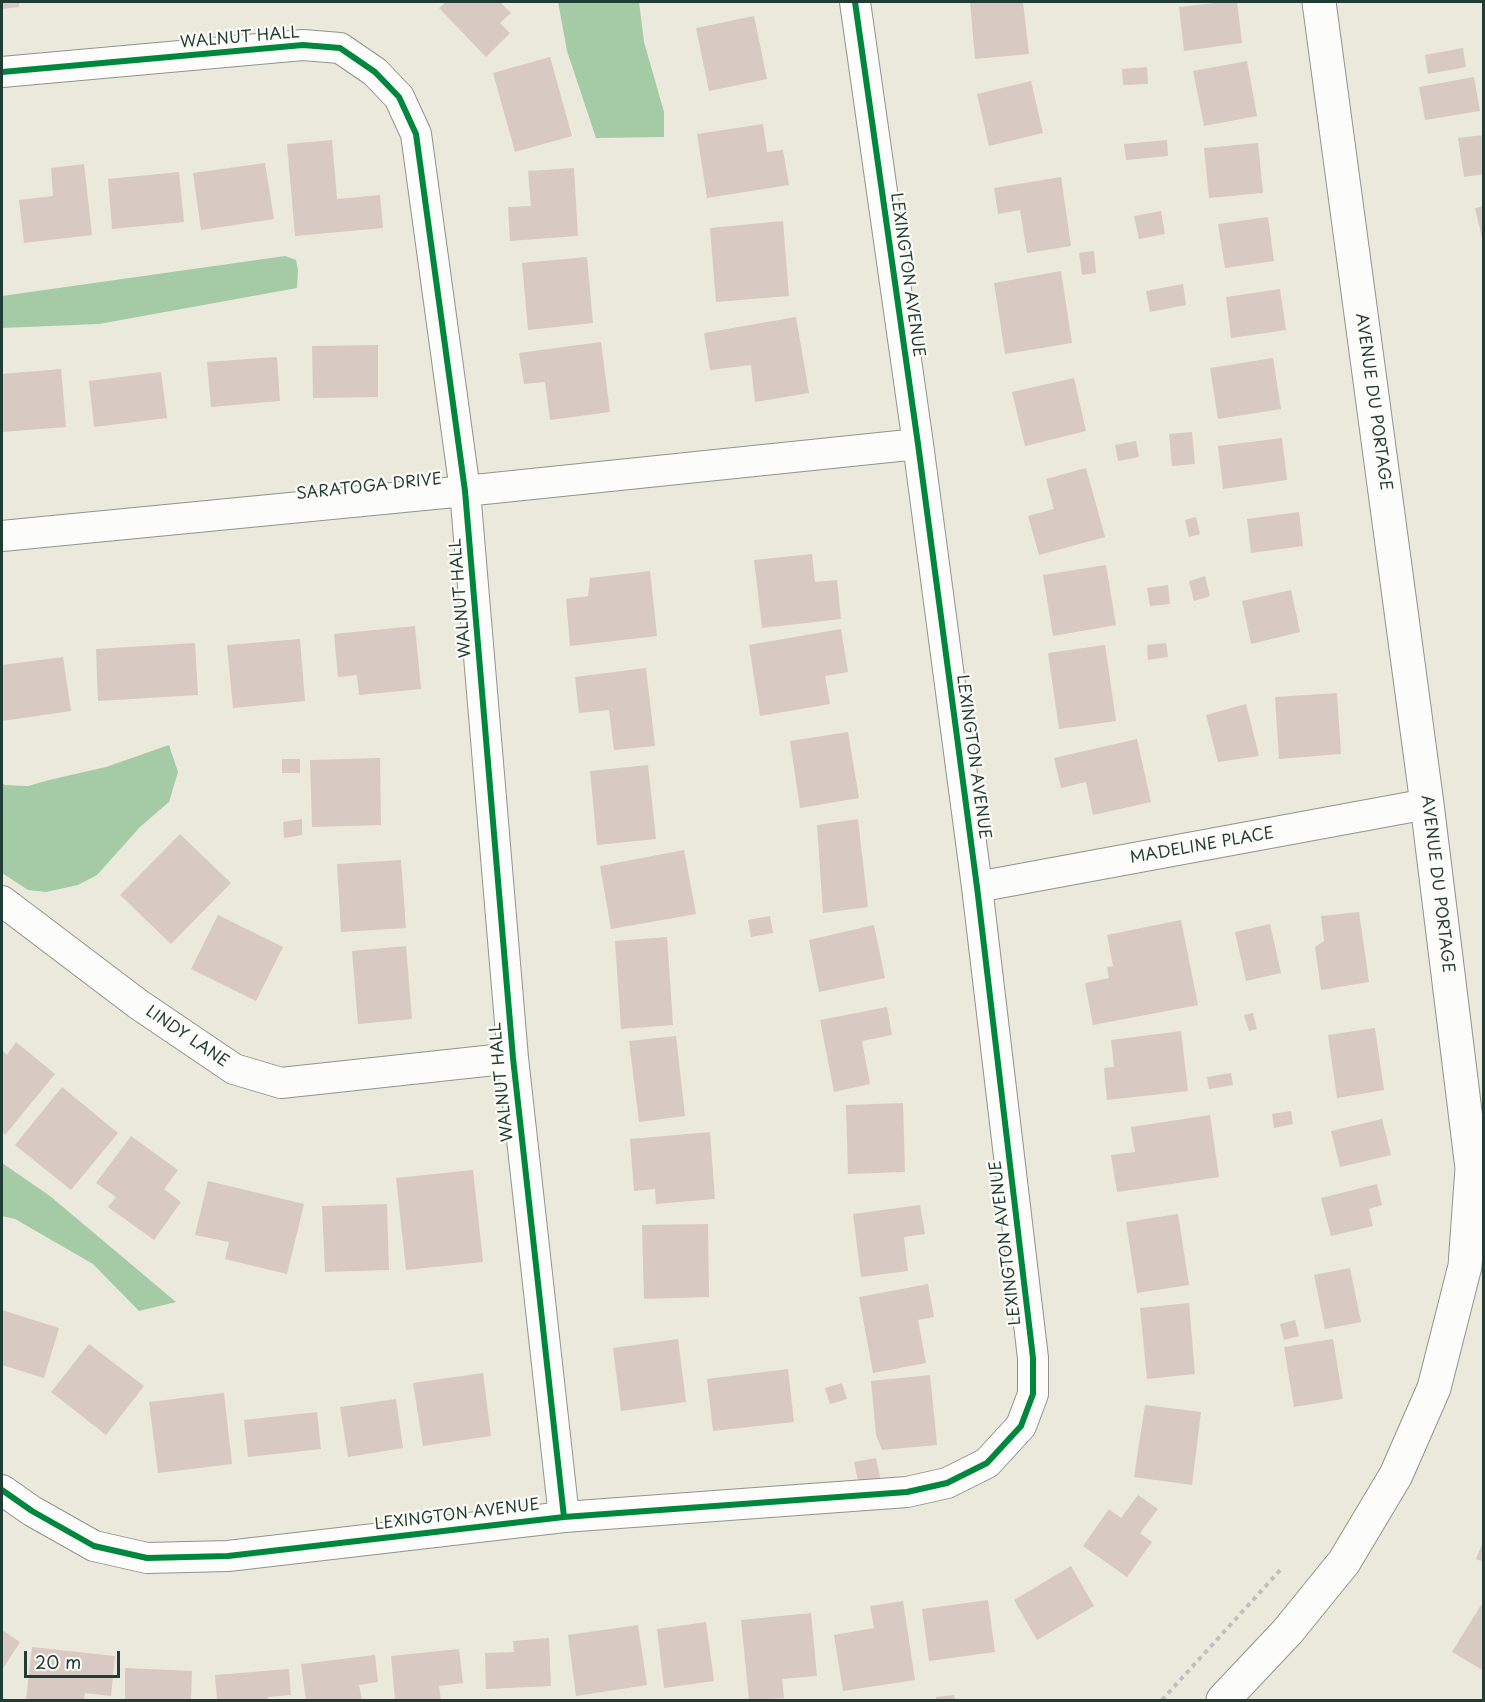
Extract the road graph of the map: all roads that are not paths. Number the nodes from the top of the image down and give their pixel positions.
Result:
1 (855, 2) edge
2 (1319, 2) edge
3 (2, 72) edge
4 (918, 444) junction
5 (465, 491) junction
6 (2, 536) edge
7 (1427, 804) junction
8 (976, 887) junction
9 (2, 901) edge
10 (513, 1058) junction
11 (2, 1490) edge
12 (564, 1517) junction
13 (1223, 1701) edge

1 - 4 street, LEXINGTON AVENUE
2 - 7 street, AVENUE DU PORTAGE
3 - 5 street, WALNUT HALL
4 - 5 street, SARATOGA DRIVE
4 - 8 street, LEXINGTON AVENUE
5 - 6 street, SARATOGA DRIVE
5 - 10 street, WALNUT HALL
7 - 8 street, MADELINE PLACE
7 - 13 street, AVENUE DU PORTAGE
8 - 12 street, LEXINGTON AVENUE
9 - 10 street, LINDY LANE
10 - 12 street, WALNUT HALL
11 - 12 street, LEXINGTON AVENUE

